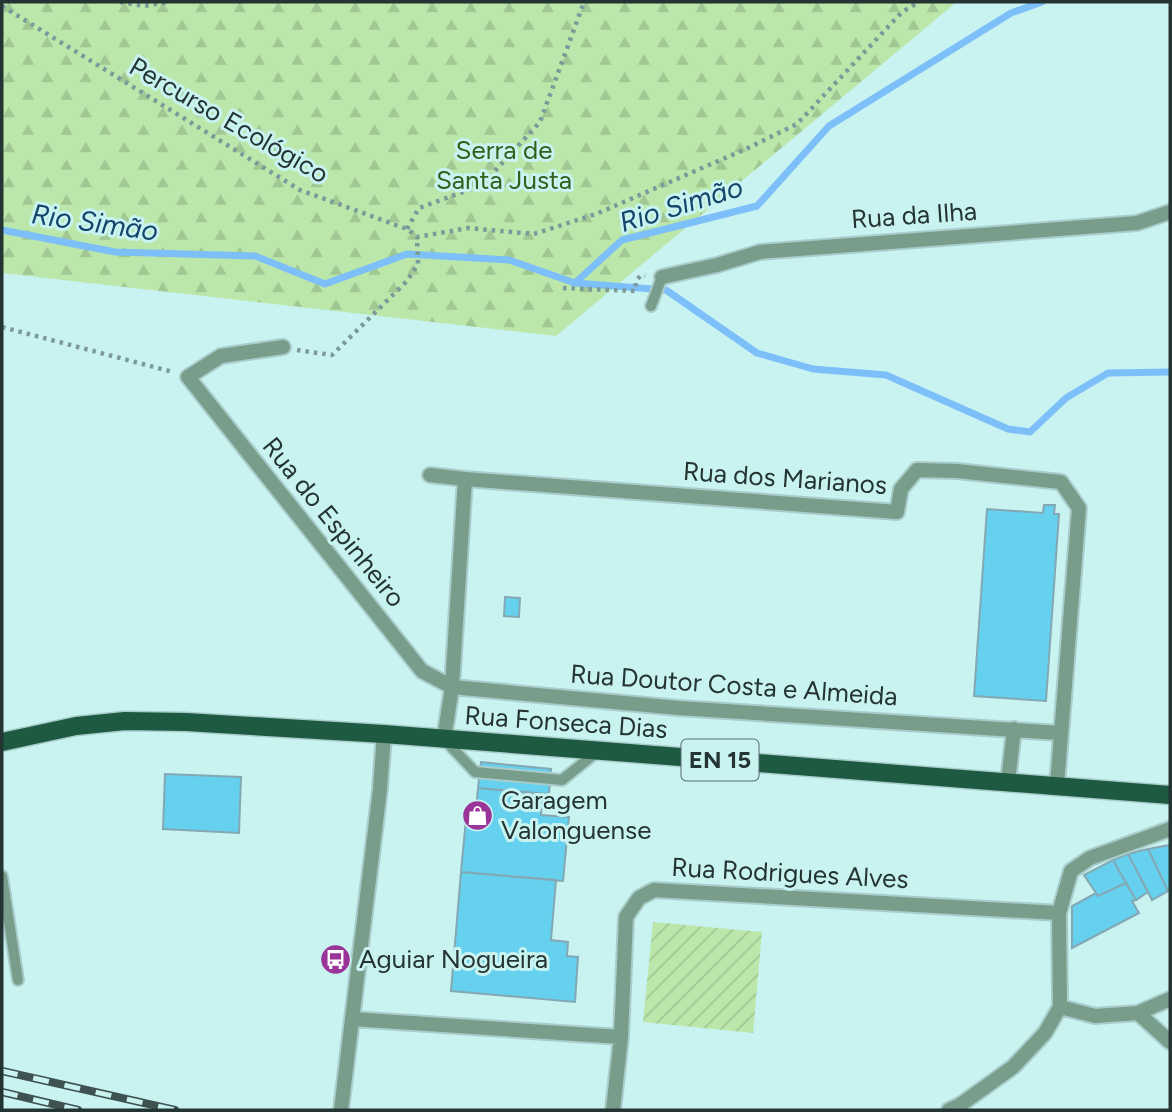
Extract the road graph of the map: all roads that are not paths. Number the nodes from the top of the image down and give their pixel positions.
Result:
1 (1170, 212) edge
2 (661, 280) joint
3 (652, 300) dead end
4 (283, 347) road end
5 (430, 475) dead end
6 (465, 479) junction
7 (452, 687) junction
8 (1014, 729) junction
9 (1060, 733) junction
10 (384, 734) junction
11 (444, 739) junction
12 (2, 742) edge
13 (598, 751) junction
14 (1008, 782) junction
15 (1057, 785) junction
16 (1170, 795) edge
17 (1170, 829) edge
18 (2, 876) edge
19 (1059, 913) junction
20 (18, 979) dead end
21 (1170, 999) edge
22 (1060, 1007) junction
23 (1138, 1013) junction
24 (352, 1019) junction
25 (621, 1037) junction
26 (1170, 1042) edge
27 (341, 1110) edge
28 (613, 1110) edge
29 (949, 1110) edge

1 - 2 street, Rua da Ilha
2 - 3 lane
4 - 7 street, Rua do Espinheiro
5 - 6 street, Rua dos Marianos
6 - 7 street
6 - 9 street, Rua dos Marianos
7 - 8 street, Rua Doutor Costa e Almeida
7 - 11 street
8 - 9 street, Rua Doutor Costa e Almeida
8 - 14 street
9 - 15 street, Rua dos Marianos
10 - 11 main road, Rua Fonseca Dias / EN 15
10 - 12 main road, Rua Fonseca Dias / EN 15
10 - 24 street
11 - 13 main road, Rua Fonseca Dias / EN 15
11 - 13 lane
13 - 14 main road, Rua Fonseca Dias / EN 15
14 - 15 main road, Rua Fonseca Dias / EN 15
15 - 16 main road, Rua Fonseca Dias
17 - 19 street
18 - 20 lane
19 - 22 street
19 - 25 street, Rua Rodrigues Alves
21 - 23 street
22 - 23 street
22 - 29 street
23 - 26 street
24 - 25 street
24 - 27 street
25 - 28 street, Rua Rodrigues Alves

